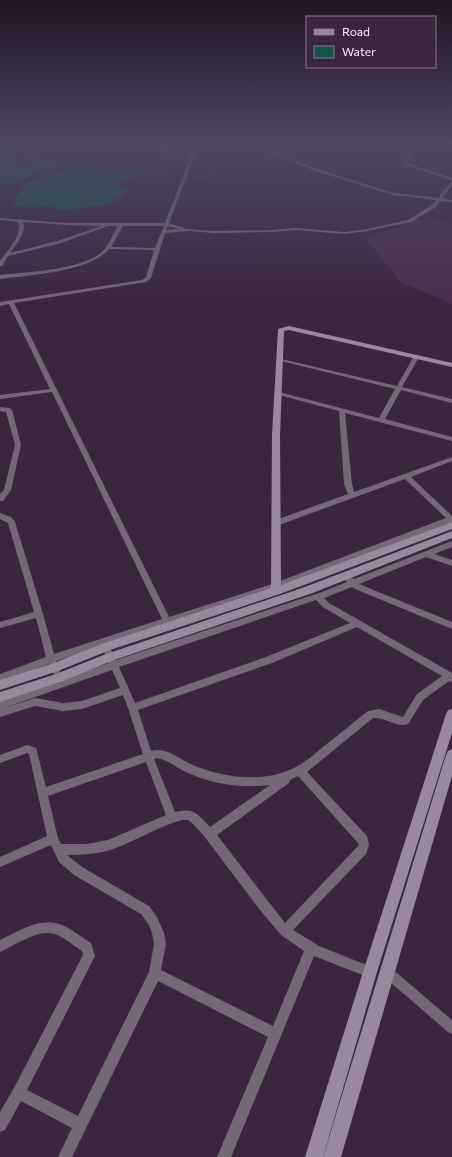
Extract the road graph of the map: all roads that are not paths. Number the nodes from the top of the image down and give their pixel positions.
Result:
1 (178, 196) edge
2 (410, 196) edge
3 (443, 196) edge
4 (441, 200) junction
5 (452, 200) edge
6 (0, 220) edge
7 (20, 220) junction
8 (110, 224) junction
9 (122, 224) junction
10 (167, 224) junction
11 (189, 230) junction
12 (164, 232) junction
13 (108, 248) junction
14 (157, 249) junction
15 (7, 255) junction
16 (0, 265) edge
17 (0, 277) edge
18 (11, 302) junction
19 (0, 304) edge
20 (416, 357) junction
21 (278, 359) junction
22 (452, 365) edge
23 (398, 387) junction
24 (53, 390) junction
25 (277, 393) junction
26 (0, 397) edge
27 (452, 401) edge
28 (0, 409) edge
29 (342, 411) junction
30 (381, 420) junction
31 (452, 439) edge
32 (452, 459) edge
33 (406, 476) junction
34 (352, 495) junction
35 (0, 499) edge
36 (0, 516) edge
37 (452, 521) edge
38 (276, 523) junction
39 (452, 534) edge
40 (452, 544) edge
41 (426, 554) junction
42 (452, 563) edge
43 (349, 579) junction
44 (275, 588) junction
45 (318, 597) junction
46 (39, 614) junction
47 (167, 621) junction
48 (358, 623) junction
49 (0, 626) edge
50 (452, 626) edge
51 (106, 647) junction
52 (112, 661) junction
53 (52, 663) junction
54 (451, 677) edge
55 (0, 678) edge
56 (59, 678) junction
57 (0, 685) edge
58 (125, 690) junction
59 (0, 697) edge
60 (0, 705) edge
61 (133, 708) junction
62 (0, 713) edge
63 (452, 714) edge
64 (452, 754) edge
65 (148, 756) junction
66 (0, 759) edge
67 (297, 771) junction
68 (448, 781) edge
69 (43, 793) junction
70 (172, 818) junction
71 (209, 834) junction
72 (56, 844) junction
73 (0, 862) edge
74 (285, 931) junction
75 (0, 946) edge
76 (311, 949) junction
77 (370, 972) junction
78 (387, 972) junction
79 (155, 973) junction
80 (452, 1028) edge
81 (275, 1034) junction
82 (18, 1093) junction
83 (0, 1124) edge
84 (81, 1124) junction
85 (65, 1157) edge
86 (224, 1157) edge
87 (314, 1157) edge
88 (332, 1157) edge

1 - 10 street
2 - 4 street
3 - 4 street
4 - 5 street
4 - 11 street
6 - 7 street
7 - 8 street
7 - 15 street
8 - 9 street
8 - 15 street
9 - 10 street
9 - 13 street
10 - 11 street
10 - 12 street
11 - 12 street
12 - 14 street
13 - 14 street
13 - 17 street
14 - 18 street
15 - 16 street
18 - 19 street
18 - 24 street
20 - 21 street
20 - 22 street
20 - 23 street
21 - 23 street
21 - 25 street
23 - 27 street
23 - 30 street
24 - 26 street
24 - 47 street
25 - 29 street
25 - 38 street
28 - 35 street
29 - 30 street
29 - 34 street
30 - 31 street
32 - 33 street
33 - 34 street
33 - 37 street
34 - 38 street
36 - 46 street
37 - 44 street
38 - 44 street
39 - 43 street
40 - 41 street
41 - 42 street
41 - 43 street
43 - 45 street
43 - 50 street
43 - 52 street
44 - 47 street
44 - 51 street
45 - 48 street
45 - 52 street
46 - 49 street
46 - 53 street
47 - 53 street
48 - 54 street
48 - 61 street
51 - 52 street
51 - 53 street
52 - 56 street
52 - 58 street
52 - 60 street
53 - 55 street
53 - 56 street
53 - 57 street
54 - 67 street
56 - 59 street
58 - 61 street
58 - 62 street
61 - 65 street
63 - 77 street
64 - 68 street
65 - 67 street
65 - 69 street
65 - 70 street
66 - 69 street
67 - 71 street
67 - 74 street
68 - 78 street
69 - 72 street
70 - 71 street
70 - 72 street
71 - 74 street
72 - 73 street
72 - 79 street
74 - 76 street
75 - 82 street
76 - 77 street
76 - 81 street
77 - 87 street
78 - 80 street
78 - 88 street
79 - 81 street
79 - 84 street
81 - 86 street
82 - 83 street
82 - 84 street
84 - 85 street

